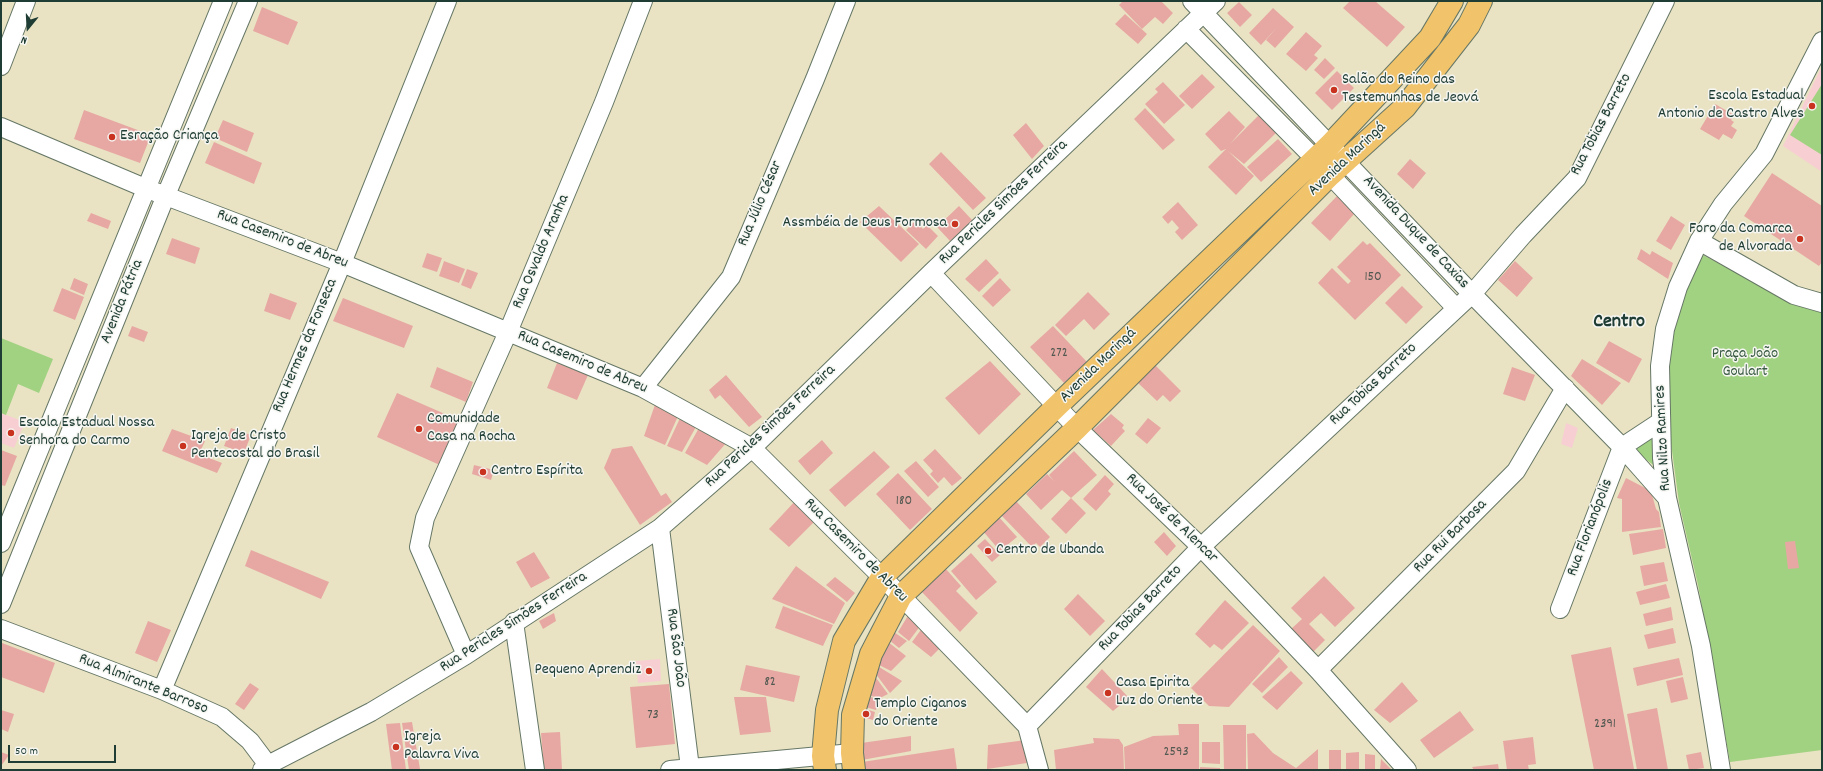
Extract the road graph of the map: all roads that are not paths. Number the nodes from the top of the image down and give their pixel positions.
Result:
1 (26, 1) edge
2 (223, 1) edge
3 (248, 1) edge
4 (447, 1) edge
5 (643, 1) edge
6 (846, 1) edge
7 (1452, 1) edge
8 (1481, 1) edge
9 (1665, 1) edge
10 (1204, 5) edge
11 (1186, 29) junction
12 (1822, 40) edge
13 (1, 66) edge
14 (1, 127) edge
15 (1322, 152) junction
16 (1347, 161) junction
17 (1330, 176) junction
18 (146, 188) junction
19 (166, 195) junction
20 (1699, 241) junction
21 (342, 263) junction
22 (931, 273) junction
23 (1472, 294) junction
24 (1822, 303) edge
25 (1456, 308) junction
26 (508, 332) junction
27 (643, 388) junction
28 (1565, 388) junction
29 (1057, 406) junction
30 (1660, 422) junction
31 (1077, 428) junction
32 (1622, 447) junction
33 (752, 448) junction
34 (1667, 498) junction
35 (660, 528) junction
36 (1, 542) edge
37 (1201, 547) junction
38 (882, 578) junction
39 (901, 596) junction
40 (1, 604) edge
41 (1560, 609) dead end
42 (514, 622) junction
43 (1, 629) edge
44 (466, 655) junction
45 (1318, 670) junction
46 (162, 690) junction
47 (1027, 726) junction
48 (853, 761) edge
49 (824, 763) edge
50 (267, 768) edge
51 (690, 768) junction
52 (535, 770) edge
53 (670, 770) edge
54 (1039, 770) edge
55 (1407, 770) edge
56 (1721, 770) edge

1 - 13 street
2 - 18 street, Avenida Pátria
3 - 19 street, Avenida Pátria
4 - 21 street, Rua Hermes da Fonseca
5 - 26 street, Rua Osvaldo Aranha
6 - 27 street, Rua Júlio César
7 - 15 main road, Avenida Maringá
8 - 16 main road, Avenida Maringá
9 - 23 street, Rua Tobias Barreto
10 - 11 street, Rua Pericles Simões Ferreira
10 - 15 street, Avenida Duque de Caxias
11 - 15 street, Avenida Duque de Caxias
11 - 22 street, Rua Pericles Simões Ferreira
12 - 20 street, Rua Nilzo Ramires
14 - 18 street, Rua Casemiro de Abreu
15 - 16 street, Avenida Duque de Caxias
15 - 17 street, Avenida Duque de Caxias
15 - 29 main road, Avenida Maringá
16 - 17 main road, Avenida Maringá
16 - 23 street, Avenida Duque de Caxias
17 - 25 street, Avenida Duque de Caxias
17 - 31 main road, Avenida Maringá
18 - 19 street, Rua Casemiro de Abreu
18 - 36 street, Avenida Pátria
19 - 21 street, Rua Casemiro de Abreu
19 - 40 street, Avenida Pátria
20 - 24 street
20 - 30 street, Rua Nilzo Ramires
21 - 26 street, Rua Casemiro de Abreu
21 - 46 street, Rua Hermes da Fonseca
22 - 29 street, Rua José de Alencar
22 - 33 street, Rua Pericles Simões Ferreira
23 - 25 street, Rua Tobias Barreto
23 - 28 street, Avenida Duque de Caxias
25 - 37 street, Rua Tobias Barreto
26 - 27 street, Rua Casemiro de Abreu
26 - 44 street, Rua Osvaldo Aranha
27 - 33 street, Rua Casemiro de Abreu
28 - 32 street, Avenida Duque de Caxias
28 - 45 street, Rua Rui Barbosa
29 - 31 street, Rua José de Alencar
29 - 38 main road, Avenida Maringá
30 - 32 street
30 - 34 street, Rua Nilzo Ramires
31 - 37 street, Rua José de Alencar
31 - 39 main road, Avenida Maringá
32 - 34 street, Avenida Duque de Caxias
32 - 41 street, Rua Florianópolis
33 - 35 street, Rua Pericles Simões Ferreira
33 - 38 street, Rua Casemiro de Abreu
34 - 56 street, Rua Nilzo Ramires
35 - 42 street, Rua Pericles Simões Ferreira
35 - 51 street, Rua São João
37 - 45 street, Rua José de Alencar
37 - 47 street, Rua Tobias Barreto
38 - 39 street, Rua Casemiro de Abreu
38 - 49 main road, Avenida Maringá
39 - 47 street, Rua Casemiro de Abreu
39 - 48 main road, Avenida Maringá
42 - 44 street, Rua Pericles Simões Ferreira
42 - 52 street
43 - 46 street, Rua Almirante Barroso
44 - 50 street, Rua Pericles Simões Ferreira
45 - 55 street, Rua José de Alencar
46 - 50 street, Rua Almirante Barroso
47 - 54 street, Rua Casemiro de Abreu
48 - 49 street
49 - 51 street
51 - 53 street

